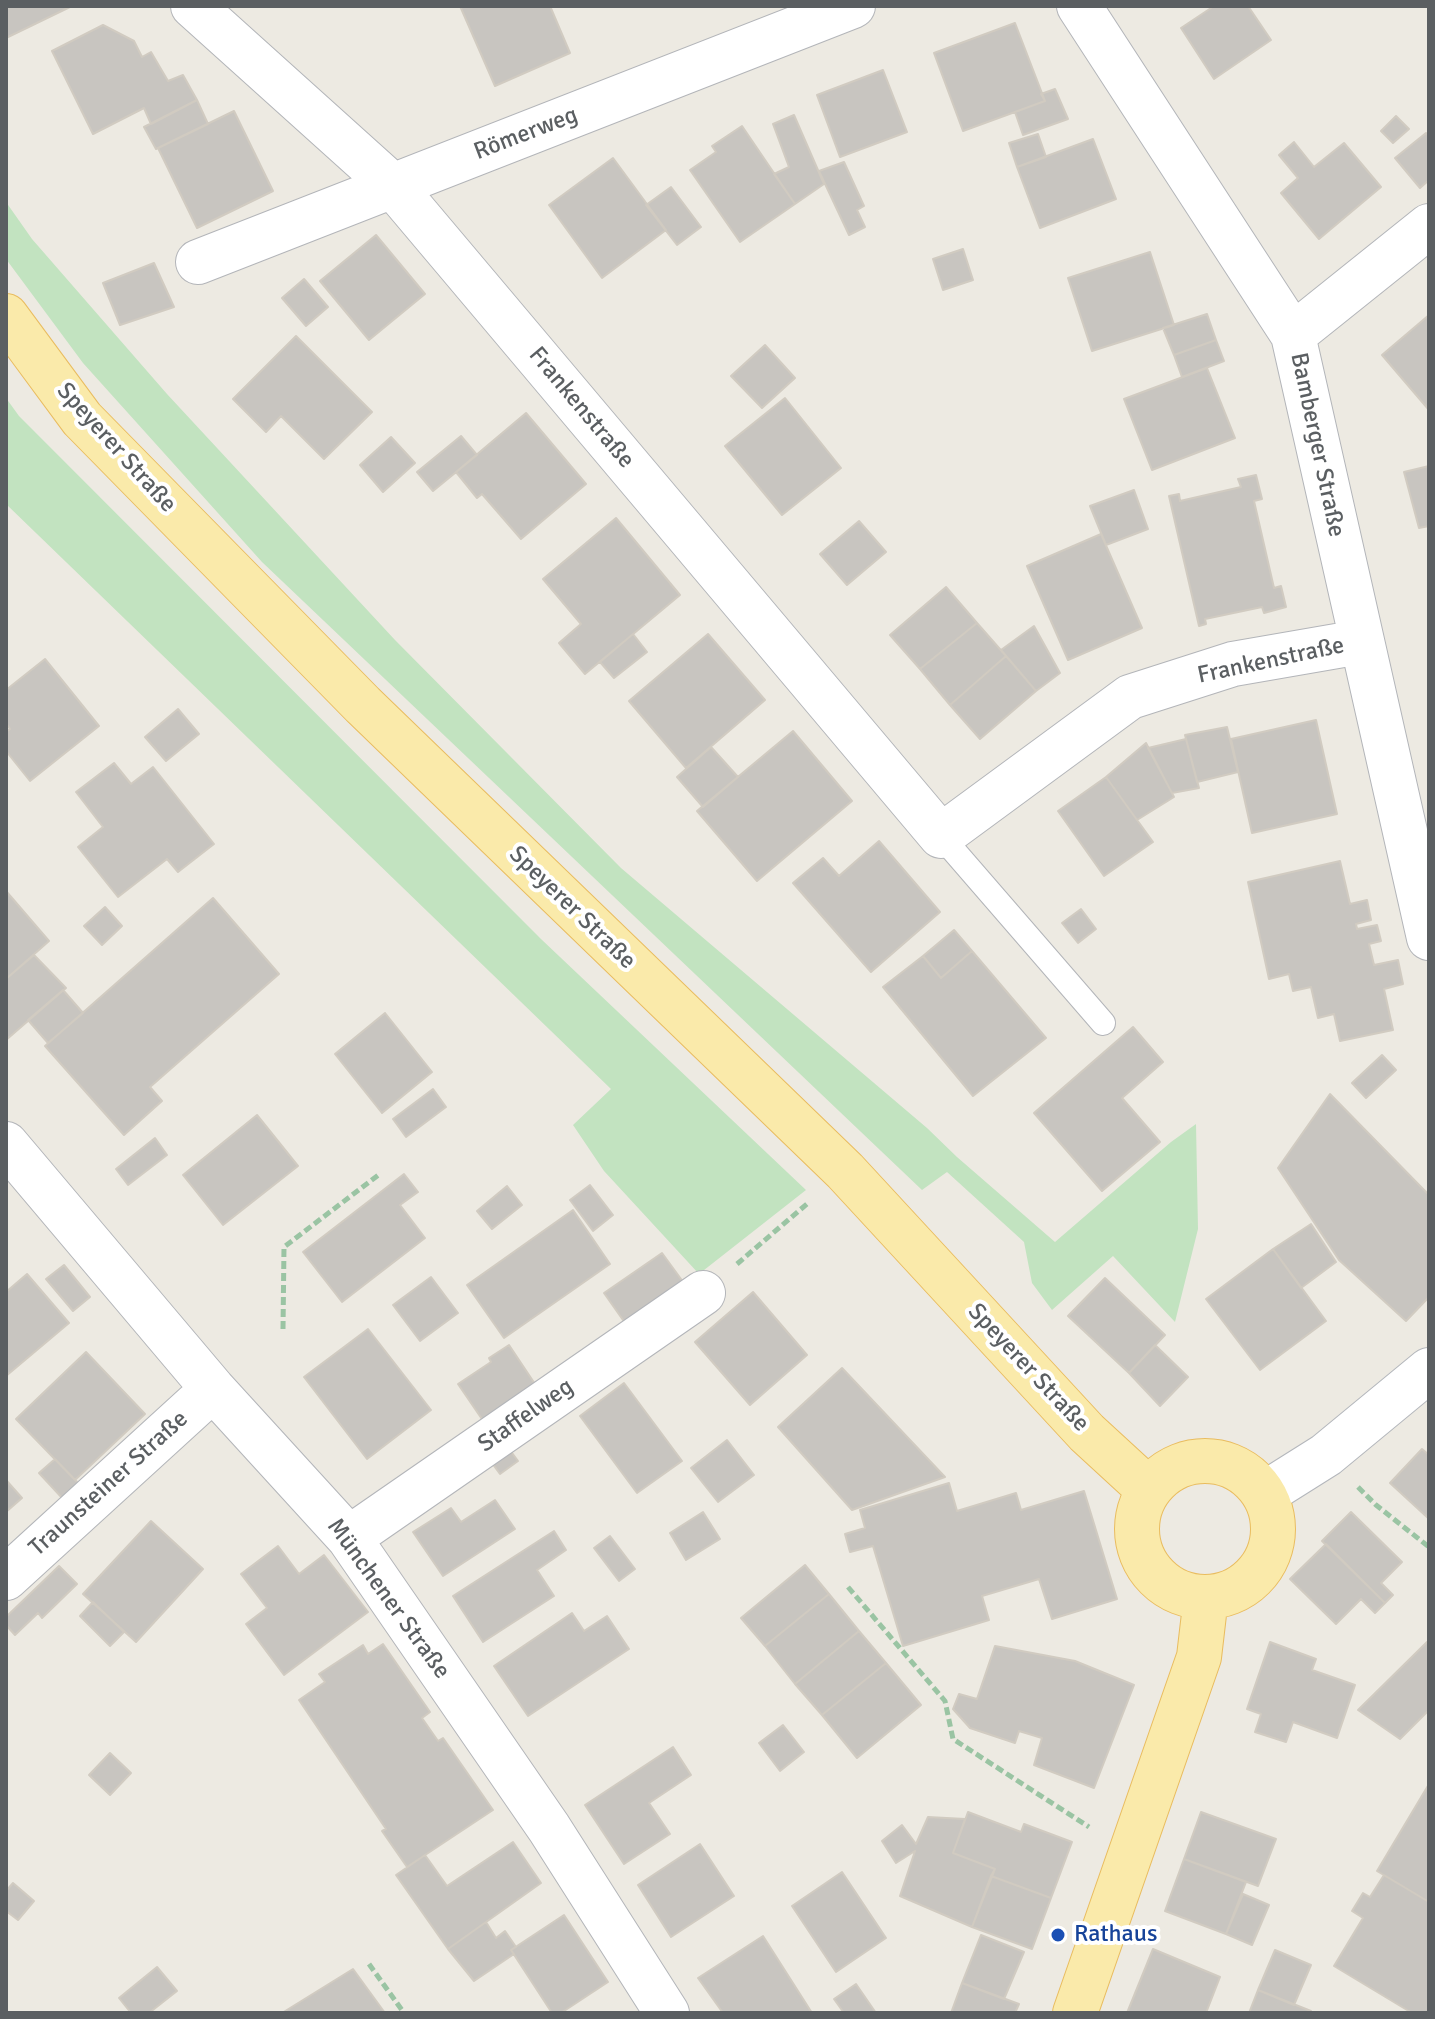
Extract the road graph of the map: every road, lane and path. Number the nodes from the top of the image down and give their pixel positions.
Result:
1 (193, 6) edge
2 (853, 6) edge
3 (1079, 6) edge
4 (393, 186) junction
5 (1429, 226) edge
6 (198, 262) dead end
7 (6, 316) edge
8 (1293, 335) junction
9 (1360, 642) junction
10 (941, 836) junction
11 (1429, 938) edge
12 (1103, 1023) dead end
13 (6, 1144) edge
14 (845, 1171) junction
15 (381, 1173) dead end
16 (703, 1293) joint
17 (283, 1329) dead end
18 (1429, 1370) edge
19 (213, 1389) junction
20 (1326, 1455) junction
21 (1149, 1490) junction
22 (1264, 1494) junction
23 (349, 1538) junction
24 (1429, 1547) edge
25 (6, 1578) edge
26 (848, 1587) dead end
27 (1206, 1597) junction
28 (1130, 1853) junction
29 (369, 1964) dead end
30 (404, 2013) edge
31 (667, 2013) edge
32 (1075, 2013) edge

1 - 4 street, Frankenstraße
2 - 4 street, Römerweg
3 - 8 street, Bamberger Straße
4 - 6 street, Römerweg
4 - 10 street, Frankenstraße
5 - 8 street
7 - 14 main road, Speyerer Straße
8 - 9 street, Bamberger Straße
9 - 10 street, Frankenstraße
9 - 11 street, Bamberger Straße
10 - 12 lane, Frankenstraße
13 - 19 street, Münchener Straße
14 - 16 path
14 - 21 main road, Speyerer Straße
15 - 17 path
16 - 23 street, Staffelweg
18 - 20 street
19 - 23 street, Münchener Straße
19 - 25 street, Traunsteiner Straße
20 - 22 street
20 - 24 path
21 - 22 main road
21 - 27 main road
22 - 27 main road
23 - 31 street, Münchener Straße
26 - 28 path
27 - 28 main road
28 - 32 main road
29 - 30 path

